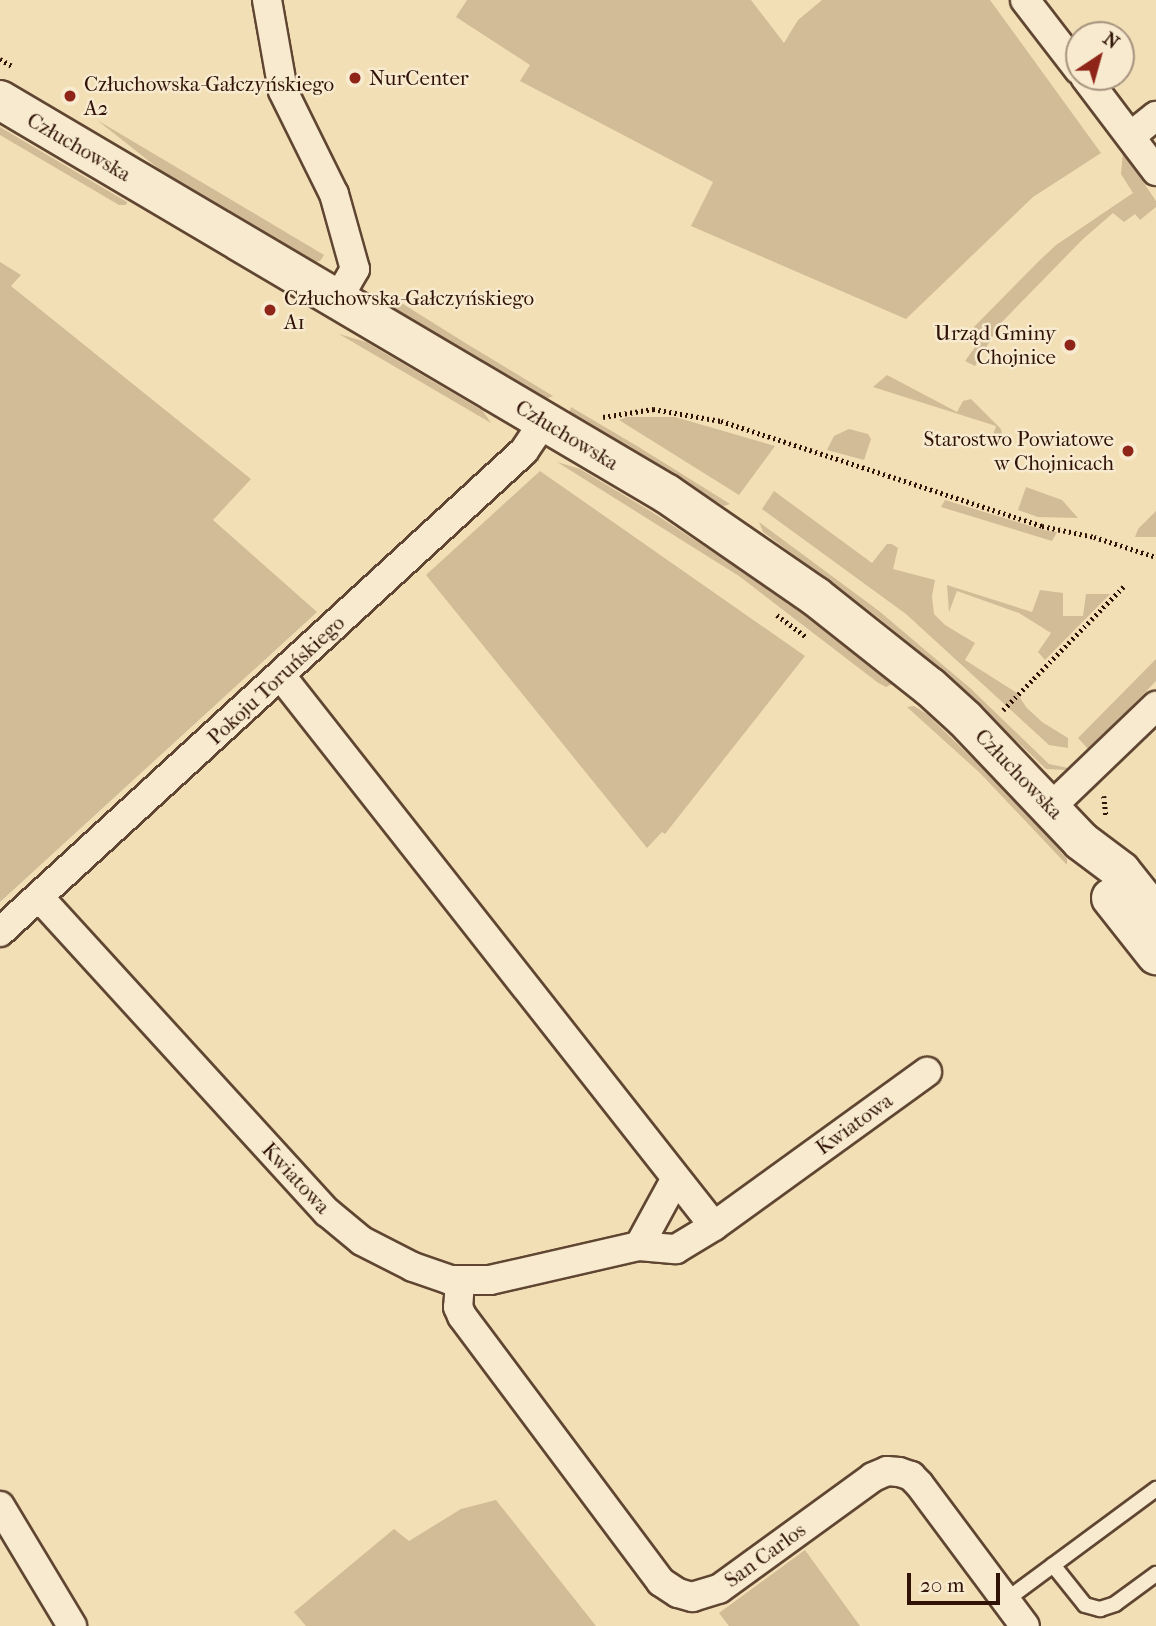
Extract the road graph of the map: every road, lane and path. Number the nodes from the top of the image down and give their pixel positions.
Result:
1 (267, 0) edge
2 (1025, 0) edge
3 (1065, 52) edge
4 (1095, 91) edge
5 (0, 100) edge
6 (1156, 116) edge
7 (1131, 136) junction
8 (1156, 171) edge
9 (338, 299) junction
10 (603, 417) dead end
11 (544, 421) junction
12 (1156, 557) edge
13 (1125, 585) dead end
14 (769, 610) dead end
15 (813, 642) dead end
16 (281, 676) junction
17 (1156, 706) edge
18 (1002, 710) dead end
19 (1051, 807) junction
20 (1081, 841) junction
21 (39, 897) junction
22 (1156, 915) edge
23 (0, 932) edge
24 (1156, 956) edge
25 (927, 1072) dead end
26 (675, 1180) junction
27 (714, 1226) junction
28 (639, 1246) junction
29 (460, 1281) junction
30 (1156, 1489) edge
31 (0, 1506) edge
32 (1054, 1565) junction
33 (1156, 1574) edge
34 (1006, 1600) junction
35 (72, 1626) edge
36 (1025, 1626) edge

1 - 9 street
2 - 3 street
4 - 7 street
5 - 9 main road, Człuchowska
6 - 7 street
7 - 8 street
9 - 11 main road, Człuchowska
10 - 12 path
11 - 16 street, Pokoju Toruńskiego
11 - 19 main road, Człuchowska
13 - 18 path
14 - 15 path
16 - 21 street, Pokoju Toruńskiego
16 - 26 street
17 - 19 street
19 - 20 main road, Człuchowska
20 - 22 main road, Człuchowska
20 - 24 main road, Człuchowska
21 - 23 street, Pokoju Toruńskiego
21 - 29 street, Kwiatowa
25 - 27 street, Kwiatowa
26 - 27 street
26 - 28 street
27 - 28 street, Kwiatowa
28 - 29 street, Kwiatowa
29 - 34 street, San Carlos
30 - 32 lane
31 - 35 street
32 - 33 lane
32 - 34 lane
34 - 36 street, San Carlos

